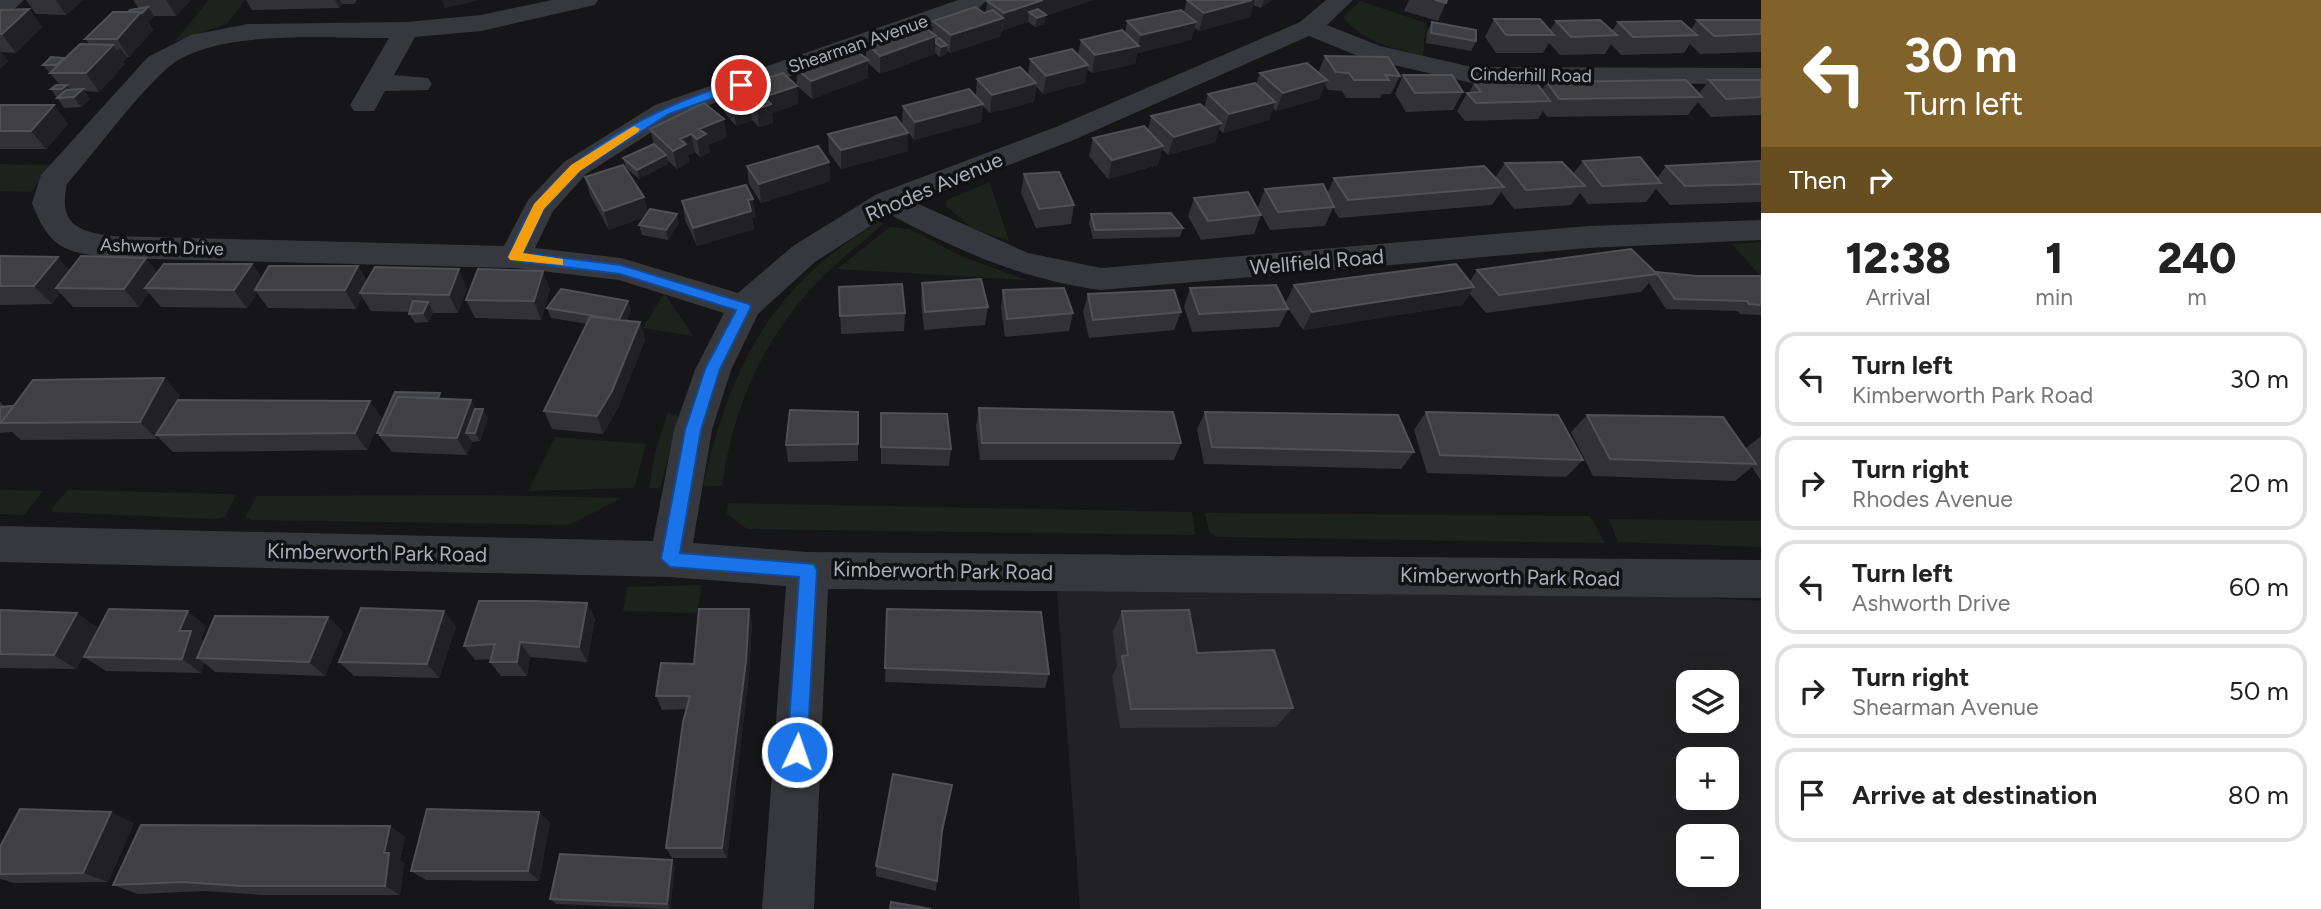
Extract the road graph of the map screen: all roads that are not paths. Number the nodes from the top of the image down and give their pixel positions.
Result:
1 (12, 0) edge
2 (586, 0) edge
3 (975, 0) edge
4 (1341, 0) edge
5 (0, 9) edge
6 (1309, 27) junction
7 (406, 30) junction
8 (1761, 76) edge
9 (418, 84) dead end
10 (888, 201) junction
11 (1761, 230) edge
12 (515, 257) junction
13 (744, 307) junction
14 (0, 544) edge
15 (670, 559) junction
16 (808, 570) junction
17 (1761, 579) edge
18 (788, 909) edge

1 - 5 street
2 - 7 street, Ashworth Drive
3 - 12 street, Shearman Avenue
4 - 6 street, Rhodes Avenue
6 - 8 street, Cinderhill Road
6 - 10 street, Rhodes Avenue
7 - 9 street
7 - 12 street, Ashworth Drive
10 - 11 street, Wellfield Road
10 - 13 street, Rhodes Avenue
12 - 13 street, Ashworth Drive
13 - 15 street, Rhodes Avenue
14 - 15 street, Kimberworth Park Road
15 - 16 street, Kimberworth Park Road
16 - 17 street, Kimberworth Park Road
16 - 18 street

